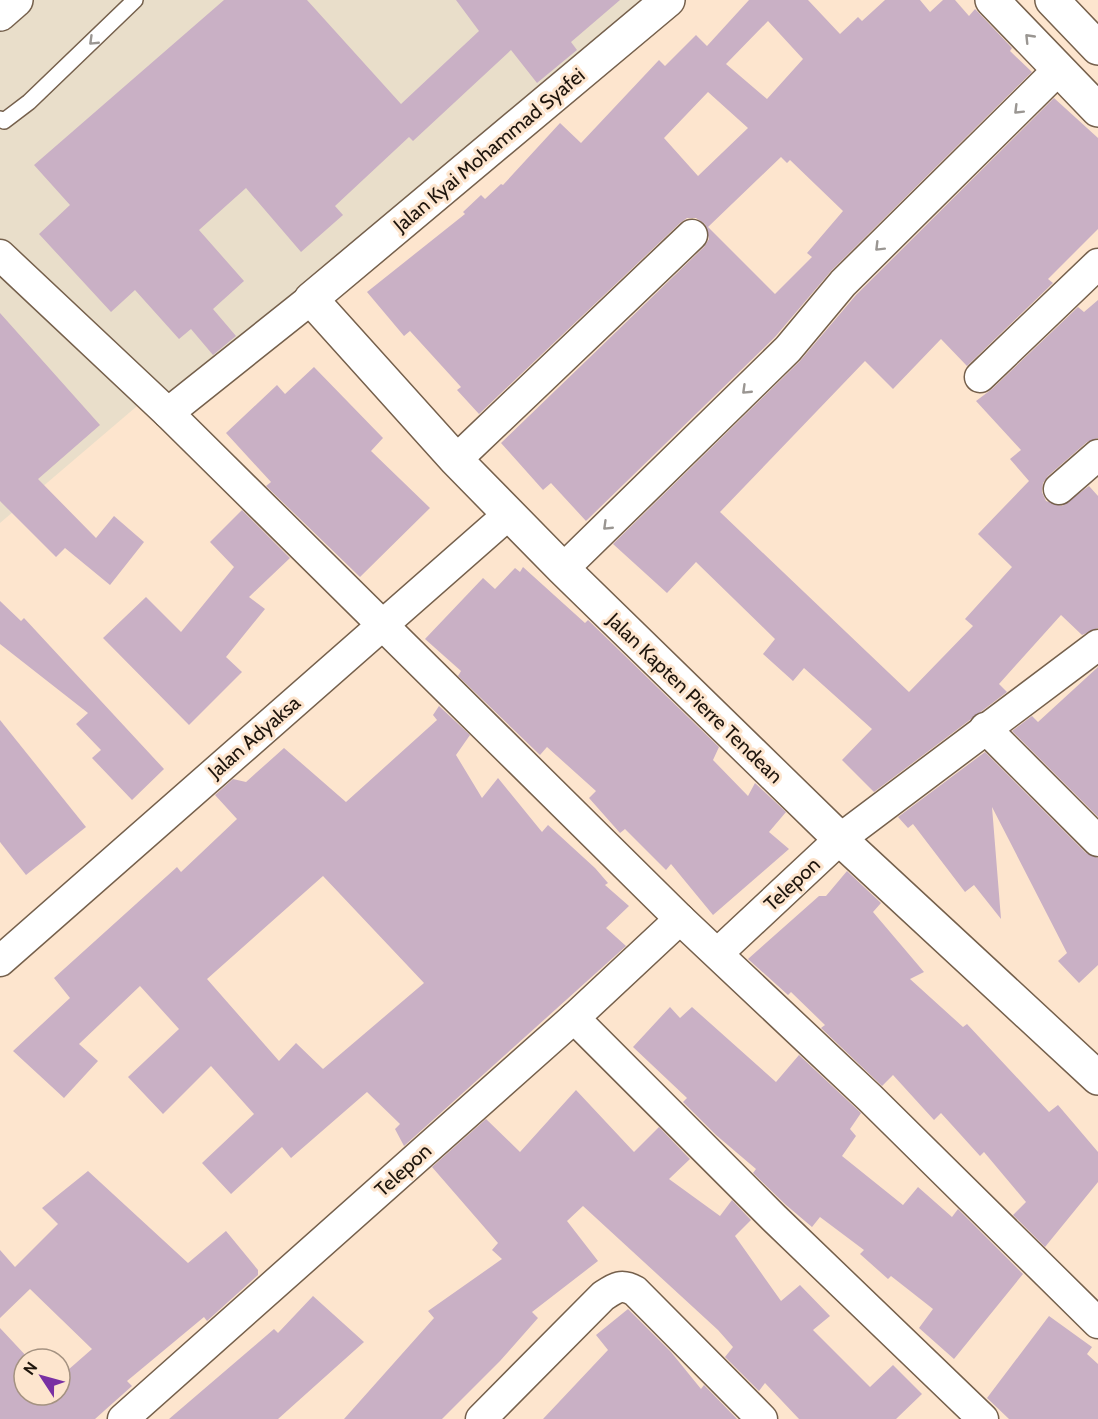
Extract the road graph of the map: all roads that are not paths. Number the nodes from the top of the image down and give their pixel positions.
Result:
1 (16, 0) edge
2 (135, 0) edge
3 (668, 0) edge
4 (992, 0) edge
5 (1052, 0) edge
6 (0, 14) edge
7 (1098, 48) edge
8 (1059, 69) junction
9 (1098, 110) edge
10 (0, 119) edge
11 (692, 235) dead end
12 (0, 255) edge
13 (1098, 264) edge
14 (310, 300) junction
15 (980, 377) dead end
16 (168, 413) junction
17 (1098, 455) edge
18 (456, 460) junction
19 (1059, 489) dead end
20 (509, 514) junction
21 (563, 569) junction
22 (384, 623) junction
23 (1098, 645) edge
24 (985, 728) junction
25 (840, 839) junction
26 (1098, 840) edge
27 (680, 919) junction
28 (718, 953) junction
29 (0, 961) edge
30 (574, 1018) junction
31 (1098, 1078) edge
32 (1098, 1323) edge
33 (123, 1419) edge
34 (482, 1419) edge
35 (762, 1419) edge
36 (983, 1419) edge

1 - 6 main road
2 -> 10 lane
3 - 14 main road, Jalan Kyai Mohammad Syafei
8 -> 4 main road
5 - 7 main road
8 - 9 main road
8 -> 21 street
11 - 18 street
12 - 16 street
13 - 15 street
14 - 16 street
14 - 18 main road, Jalan Kapten Pierre Tendean
16 - 22 street
17 - 19 street
18 - 20 main road, Jalan Kapten Pierre Tendean
20 - 21 main road, Jalan Kapten Pierre Tendean
20 - 22 street, Jalan Adyaksa
21 - 25 main road, Jalan Kapten Pierre Tendean
22 - 27 street
22 - 29 street, Jalan Adyaksa
23 - 24 street, Telepon
24 - 25 street, Telepon
24 - 26 street
25 - 28 street, Telepon
25 - 31 main road, Jalan Kapten Pierre Tendean
27 - 28 street
27 - 30 street, Telepon
28 - 32 street
30 - 33 street, Telepon
30 - 36 street
34 - 35 street

